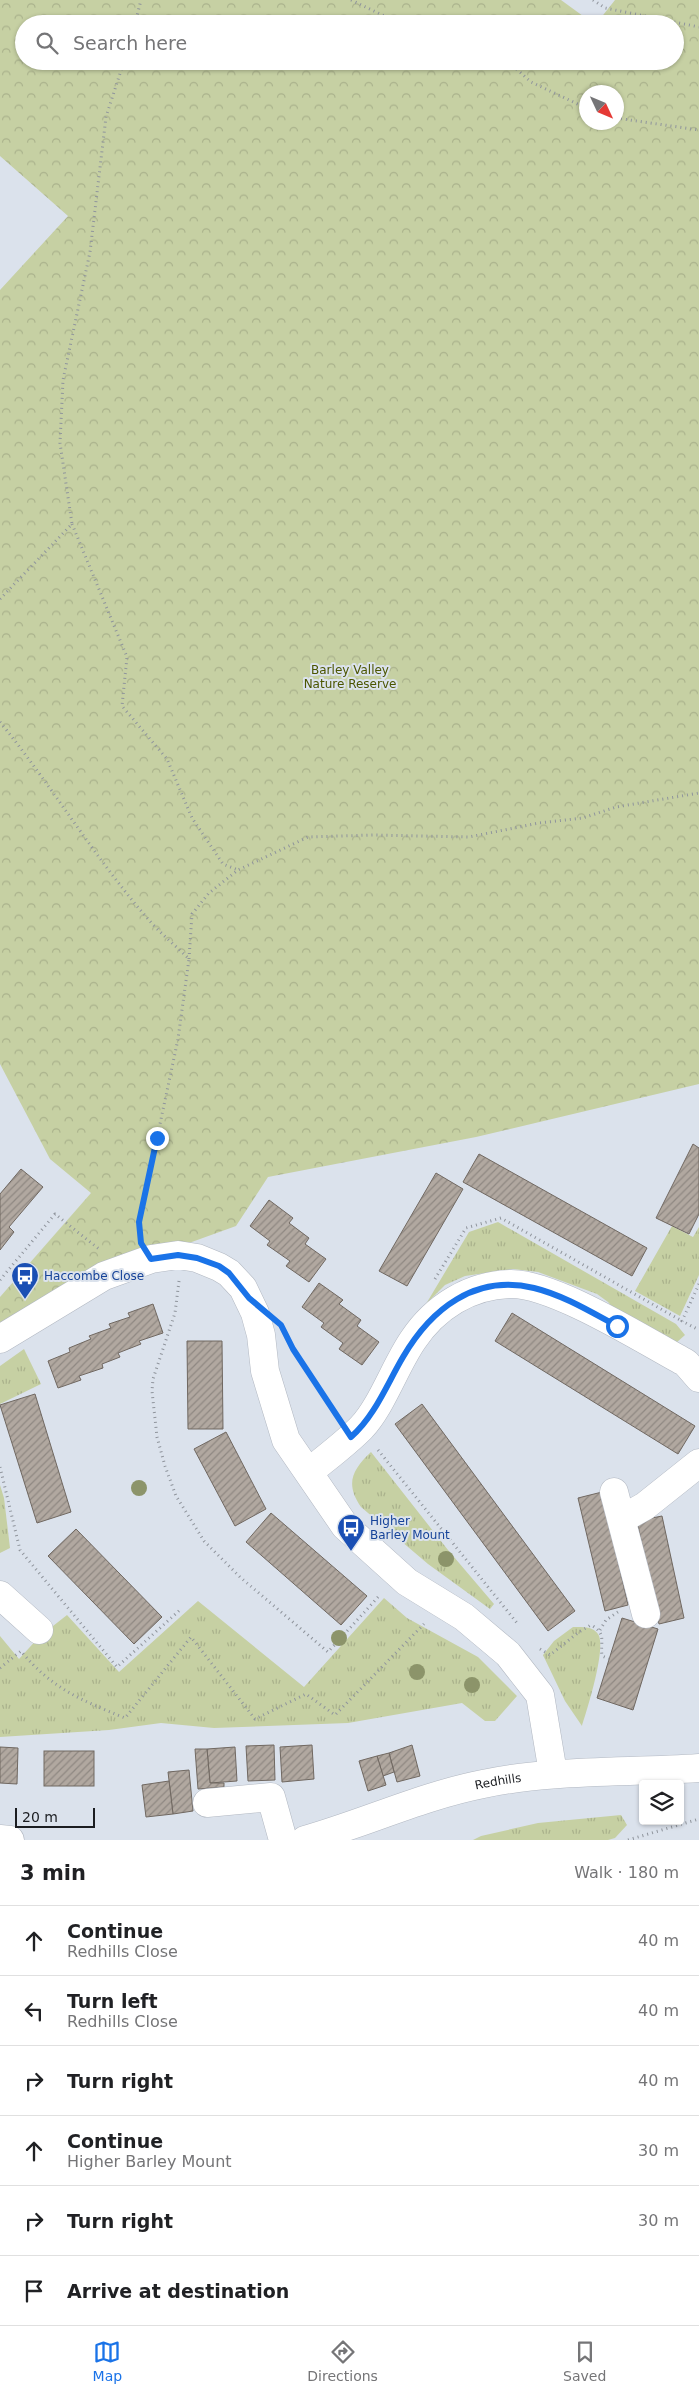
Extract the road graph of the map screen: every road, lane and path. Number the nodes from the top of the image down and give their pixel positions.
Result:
1 (141, 0) edge
2 (350, 0) edge
3 (593, 0) edge
4 (137, 15) edge
5 (382, 15) edge
6 (640, 15) edge
7 (684, 24) edge
8 (699, 27) edge
9 (121, 70) edge
10 (518, 70) edge
11 (579, 106) edge
12 (624, 119) edge
13 (699, 130) edge
14 (72, 524) junction
15 (0, 600) edge
16 (0, 722) edge
17 (699, 793) edge
18 (238, 870) junction
19 (189, 959) junction
20 (182, 1256) junction
21 (151, 1259) junction
22 (124, 1269) junction
23 (0, 1280) edge
24 (699, 1284) edge
25 (699, 1330) edge
26 (0, 1339) edge
27 (289, 1341) dead end
28 (694, 1363) edge
29 (356, 1432) junction
30 (699, 1464) edge
31 (0, 1467) edge
32 (309, 1472) junction
33 (614, 1492) dead end
34 (622, 1519) junction
35 (384, 1591) dead end
36 (0, 1595) edge
37 (443, 1604) junction
38 (181, 1609) dead end
39 (617, 1612) dead end
40 (646, 1614) dead end
41 (519, 1626) dead end
42 (39, 1630) dead end
43 (600, 1630) junction
44 (609, 1659) dead end
45 (0, 1668) edge
46 (524, 1674) junction
47 (699, 1768) edge
48 (553, 1773) junction
49 (208, 1802) dead end
50 (699, 1819) edge
51 (0, 1839) edge
52 (10, 1840) edge
53 (283, 1840) edge
54 (306, 1840) edge
55 (628, 1840) edge

1 - 4 path
2 - 5 path
3 - 6 path
7 - 8 path
9 - 14 path
10 - 11 path
12 - 13 path
14 - 15 path
14 - 18 path
16 - 19 path
17 - 18 path
18 - 19 path
19 - 21 path
20 - 21 street
20 - 32 street
20 - 35 path
21 - 22 street
22 - 23 path
22 - 26 street
24 - 25 path
27 - 29 path
28 - 29 street
29 - 32 street
29 - 41 path
30 - 34 street
31 - 38 path
32 - 37 street
33 - 34 street
34 - 40 street
36 - 42 street
37 - 45 path
37 - 46 street
39 - 43 path
43 - 44 path
43 - 46 path
46 - 48 street
47 - 48 street, Redhills
48 - 54 street, Redhills
49 - 53 street
50 - 55 path
51 - 52 street

